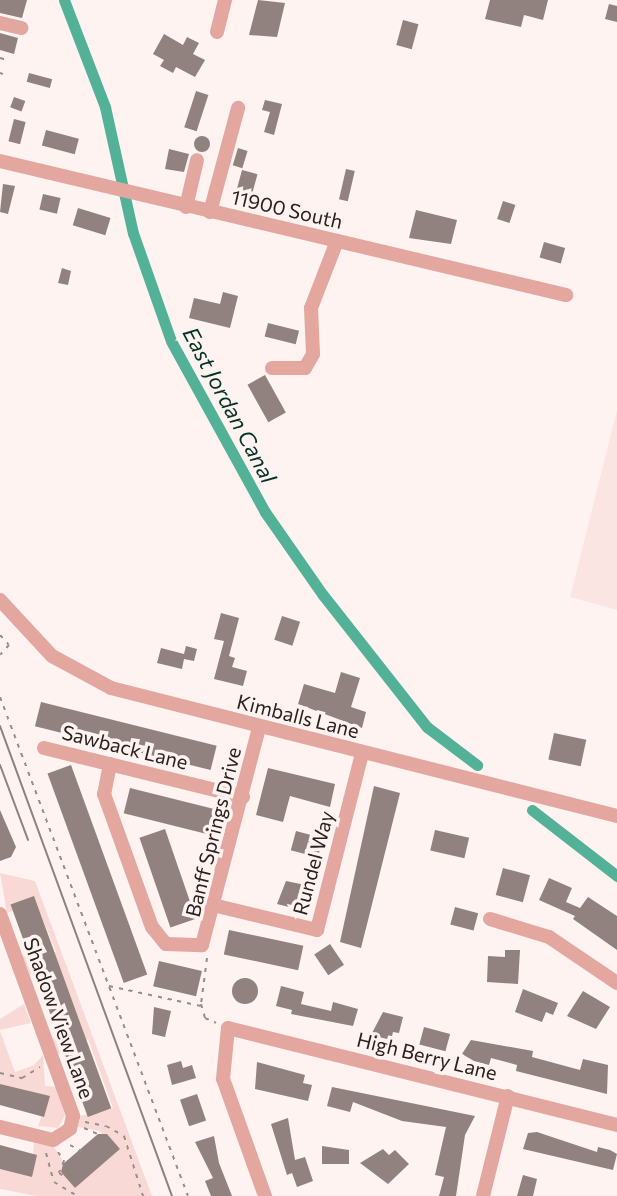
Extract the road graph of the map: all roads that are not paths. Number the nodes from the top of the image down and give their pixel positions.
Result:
1 (225, 0) edge
2 (0, 23) edge
3 (21, 28) dead end
4 (217, 32) dead end
5 (238, 108) dead end
6 (197, 160) dead end
7 (0, 161) edge
8 (186, 207) junction
9 (210, 212) junction
10 (337, 241) junction
11 (566, 295) dead end
12 (272, 368) dead end
13 (0, 600) edge
14 (259, 727) junction
15 (44, 748) dead end
16 (362, 753) junction
17 (110, 764) junction
18 (243, 797) junction
19 (617, 816) edge
20 (217, 906) junction
21 (0, 914) edge
22 (490, 919) dead end
23 (617, 983) edge
24 (508, 1096) junction
25 (617, 1125) edge
26 (0, 1127) edge
27 (265, 1196) edge
28 (483, 1196) edge

1 - 4 street
2 - 3 street
5 - 9 street
6 - 8 street
7 - 8 street, 11900 South
8 - 9 street, 11900 South
9 - 10 street, 11900 South
10 - 11 street, 11900 South
10 - 12 street
13 - 14 street, Kimballs Lane
14 - 16 street, Kimballs Lane
14 - 18 street, Banff Springs Drive
15 - 17 street, Sawback Lane
16 - 19 street, Kimballs Lane
16 - 20 street, Rundel Way
17 - 18 street, Sawback Lane
17 - 20 street, Banff Springs Drive
18 - 20 street, Banff Springs Drive
21 - 26 street, Shadow View Lane
22 - 23 street
24 - 25 street, High Berry Lane
24 - 27 street, High Berry Lane
24 - 28 street

